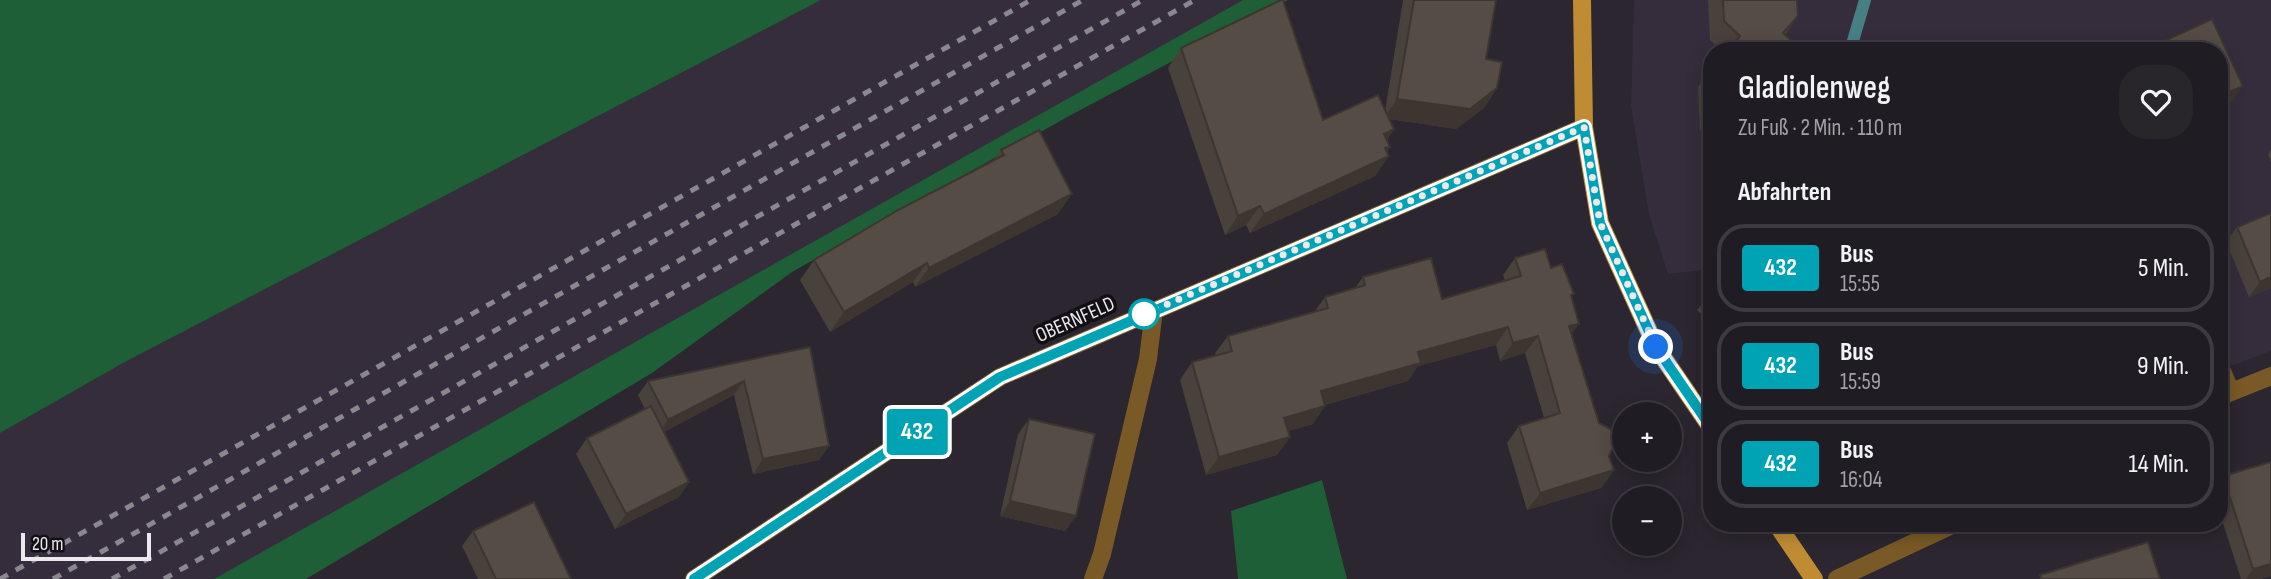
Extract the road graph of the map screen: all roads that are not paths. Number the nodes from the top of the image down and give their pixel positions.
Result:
1 (1581, 0) edge
2 (1584, 127) junction
3 (1154, 310) junction
4 (2271, 376) edge
5 (2228, 394) edge
6 (1703, 416) edge
7 (1782, 532) edge
8 (1937, 532) edge
9 (694, 579) edge
10 (1093, 579) edge
11 (1814, 579) edge
12 (1837, 579) edge

1 - 2 main road
2 - 3 street, OBERNFELD
2 - 6 main road
3 - 9 street, OBERNFELD
3 - 10 street
4 - 5 street
7 - 11 main road
8 - 12 street

